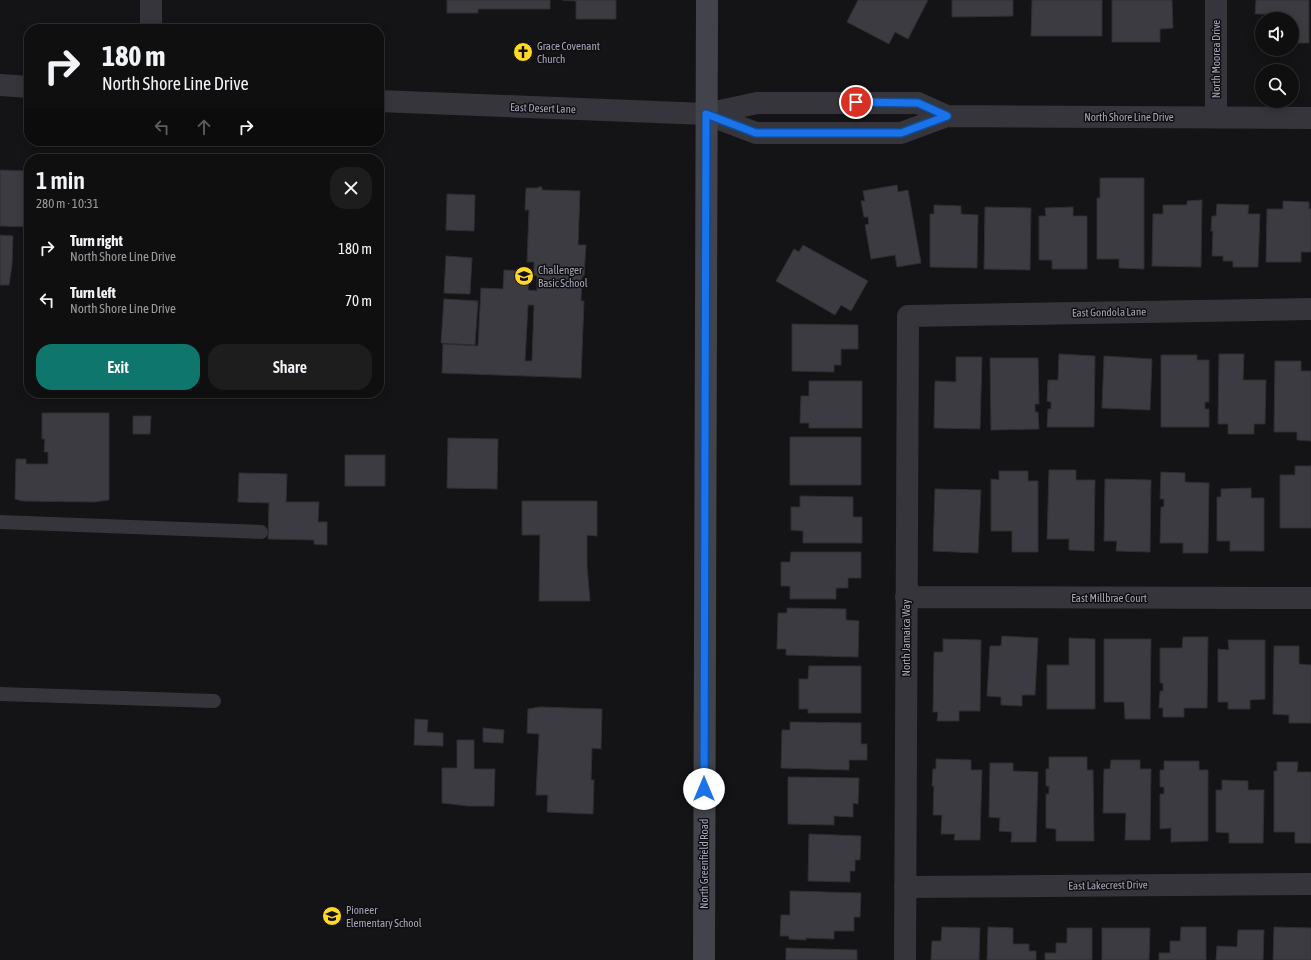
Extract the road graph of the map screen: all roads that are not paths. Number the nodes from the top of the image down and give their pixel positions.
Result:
1 (151, 0) edge
2 (707, 0) edge
3 (1216, 0) edge
4 (151, 24) edge
5 (0, 85) edge
6 (24, 87) edge
7 (384, 101) edge
8 (706, 114) junction
9 (947, 116) junction
10 (1216, 117) junction
11 (1311, 118) edge
12 (1311, 309) edge
13 (908, 316) joint
14 (0, 522) edge
15 (261, 532) dead end
16 (906, 597) junction
17 (1311, 598) edge
18 (0, 694) edge
19 (214, 701) dead end
20 (1311, 884) edge
21 (905, 887) junction
22 (704, 960) edge
23 (905, 960) edge

1 - 4 street
2 - 8 main road, North Greenfield Road
3 - 10 street, North Moorea Drive
5 - 6 street
7 - 8 street, East Desert Lane
8 - 9 street, North Shore Line Drive
8 - 9 street, North Shore Line Drive
8 - 22 main road, North Greenfield Road
9 - 10 street, North Shore Line Drive
10 - 11 street, North Shore Line Drive
12 - 13 street, East Gondola Lane
13 - 16 street, North Jamaica Way
14 - 15 lane
16 - 17 street, East Millbrae Court
16 - 21 street, North Jamaica Way
18 - 19 lane
20 - 21 street, East Lakecrest Drive
21 - 23 street, North Jamaica Way

